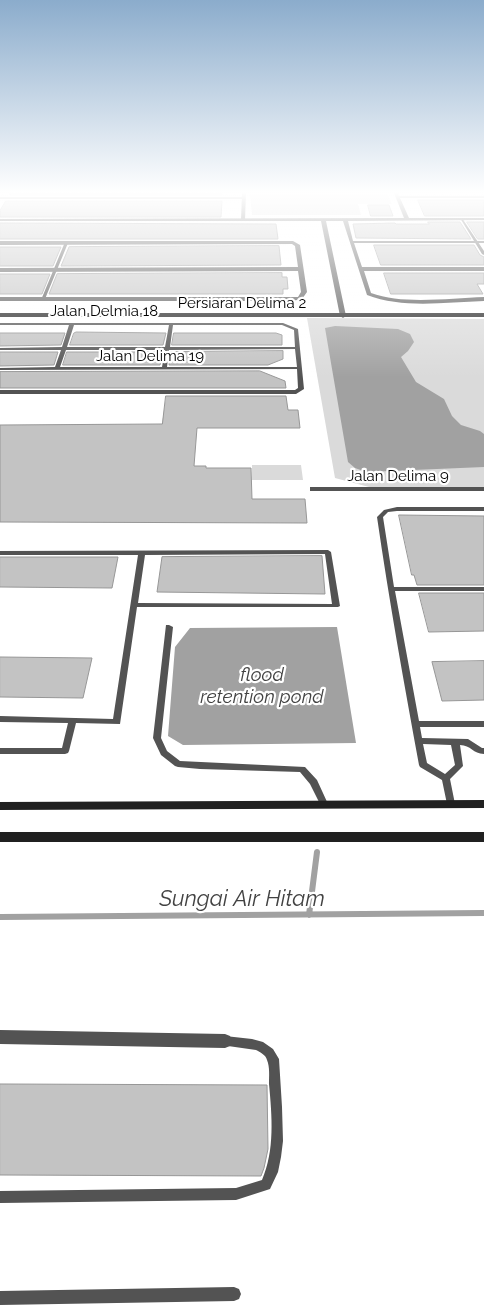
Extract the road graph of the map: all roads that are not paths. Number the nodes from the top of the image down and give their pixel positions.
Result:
1 (61, 254) edge
2 (298, 254) edge
3 (330, 254) edge
4 (355, 254) edge
5 (360, 268) junction
6 (484, 268) edge
7 (300, 269) junction
8 (0, 270) edge
9 (55, 270) junction
10 (0, 299) edge
11 (43, 299) junction
12 (484, 299) edge
13 (0, 310) edge
14 (484, 310) edge
15 (186, 313) junction
16 (342, 313) junction
17 (0, 315) edge
18 (484, 315) edge
19 (0, 324) edge
20 (72, 324) junction
21 (171, 324) junction
22 (186, 324) junction
23 (298, 348) junction
24 (0, 349) edge
25 (64, 349) junction
26 (168, 349) junction
27 (164, 368) junction
28 (299, 368) junction
29 (0, 369) edge
30 (57, 369) junction
31 (0, 392) edge
32 (313, 489) dead end
33 (484, 489) edge
34 (484, 509) edge
35 (0, 553) edge
36 (142, 553) junction
37 (391, 589) junction
38 (484, 589) edge
39 (134, 605) junction
40 (169, 627) dead end
41 (0, 720) edge
42 (73, 720) junction
43 (415, 724) junction
44 (484, 724) edge
45 (419, 741) junction
46 (455, 741) junction
47 (0, 751) edge
48 (484, 751) edge
49 (446, 778) junction
50 (324, 804) junction
51 (451, 804) junction
52 (484, 804) edge
53 (0, 806) edge
54 (0, 836) edge
55 (484, 837) edge
56 (0, 1037) edge
57 (225, 1041) joint
58 (0, 1197) edge
59 (234, 1294) dead end
60 (0, 1298) edge

1 - 9 lane
2 - 7 street
3 - 16 street
4 - 5 street
5 - 6 street
5 - 12 street
7 - 9 street
7 - 11 street
8 - 9 street
9 - 11 lane
10 - 11 street
13 - 15 street, Persiaran Delima 2
14 - 16 street, Persiaran Delima 2
15 - 16 street, Persiaran Delima 2
15 - 17 street, Persiaran Delima 2
15 - 22 lane
16 - 18 street, Persiaran Delima 2
19 - 20 lane, Jalan Delmia 18
20 - 21 lane, Jalan Delmia 18
20 - 25 lane
21 - 22 lane, Jalan Delmia 18
21 - 26 lane
22 - 23 lane, Jalan Delmia 18
23 - 26 lane
23 - 28 lane, Jalan Delmia 18
24 - 25 lane
25 - 26 lane
25 - 30 lane
26 - 27 lane
27 - 28 lane, Jalan Delima 19
27 - 30 lane, Jalan Delima 19
28 - 31 lane, Jalan Delmia 18
29 - 30 lane, Jalan Delima 19
32 - 33 street, Jalan Delima 9
34 - 37 lane
35 - 36 lane
36 - 39 lane
36 - 39 lane
37 - 38 lane
37 - 43 lane
39 - 42 lane
40 - 50 lane
41 - 42 lane
42 - 47 lane
43 - 44 lane
43 - 45 lane
45 - 46 lane
45 - 49 lane
46 - 48 lane
46 - 49 lane
49 - 51 lane
50 - 51 street
50 - 53 street
51 - 52 street
54 - 55 street
56 - 57 street
57 - 58 lane
59 - 60 lane

